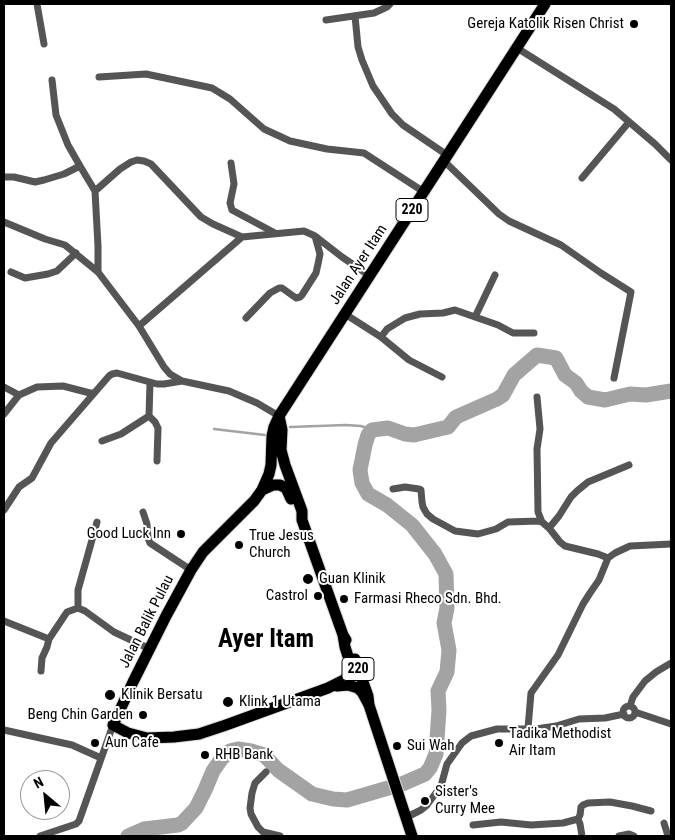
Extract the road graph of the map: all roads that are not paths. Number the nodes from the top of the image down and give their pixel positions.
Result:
1 (37, 4) edge
2 (390, 4) edge
3 (545, 4) edge
4 (355, 16) junction
5 (326, 20) dead end
6 (44, 44) dead end
7 (517, 48) junction
8 (99, 76) dead end
9 (52, 80) dead end
10 (629, 122) junction
11 (446, 158) junction
12 (671, 160) edge
13 (231, 163) dead end
14 (80, 166) junction
15 (4, 177) edge
16 (582, 178) dead end
17 (95, 191) junction
18 (424, 192) junction
19 (4, 222) edge
20 (275, 233) junction
21 (315, 236) junction
22 (242, 237) junction
23 (76, 253) junction
24 (12, 272) dead end
25 (98, 272) junction
26 (495, 275) dead end
27 (370, 276) junction
28 (345, 314) junction
29 (475, 317) junction
30 (246, 318) dead end
31 (139, 326) junction
32 (534, 333) dead end
33 (381, 338) junction
34 (442, 377) dead end
35 (614, 378) dead end
36 (182, 381) junction
37 (150, 383) junction
38 (4, 387) edge
39 (94, 393) junction
40 (19, 395) junction
41 (537, 397) dead end
42 (4, 414) edge
43 (148, 416) junction
44 (280, 416) junction
45 (102, 440) dead end
46 (157, 461) dead end
47 (628, 464) dead end
48 (393, 489) dead end
49 (262, 490) junction
50 (4, 510) edge
51 (143, 512) dead end
52 (302, 520) junction
53 (97, 522) dead end
54 (542, 522) junction
55 (549, 528) junction
56 (671, 544) edge
57 (608, 558) junction
58 (191, 570) junction
59 (78, 608) junction
60 (4, 621) edge
61 (343, 635) junction
62 (49, 639) junction
63 (150, 649) junction
64 (671, 663) edge
65 (41, 671) dead end
66 (328, 688) junction
67 (369, 705) junction
68 (632, 709) junction
69 (671, 724) edge
70 (113, 725) junction
71 (528, 728) junction
72 (4, 730) edge
73 (102, 758) junction
74 (266, 772) dead end
75 (651, 811) dead end
76 (406, 817) junction
77 (578, 819) junction
78 (664, 823) dead end
79 (473, 825) dead end
80 (40, 836) edge
81 (280, 836) edge
82 (412, 836) edge
83 (582, 836) edge
84 (619, 836) edge
85 (634, 836) edge
86 (668, 836) edge

1 - 6 street
2 - 4 street
3 - 7 main road, Jalan Ayer Itam / 220
4 - 5 street
4 - 11 street
7 - 10 street
7 - 11 main road, Jalan Ayer Itam / 220
8 - 18 street
9 - 14 street
10 - 12 street
10 - 16 street
11 - 18 main road, Jalan Ayer Itam / 220
11 - 35 street
13 - 20 street
14 - 15 street
14 - 17 street
17 - 22 street
17 - 25 street
18 - 27 main road, Jalan Ayer Itam / 220
19 - 23 street
20 - 21 street
20 - 22 street
21 - 27 street
21 - 30 street
22 - 31 street
23 - 24 street
23 - 25 street
25 - 31 street
26 - 29 street
27 - 28 main road, Jalan Ayer Itam / 220
28 - 33 street
28 - 44 main road, Jalan Ayer Itam / 220
29 - 32 street
29 - 33 street
31 - 36 street
33 - 34 street
36 - 37 street
36 - 44 street
37 - 39 street
37 - 43 street
38 - 40 street
39 - 40 street
39 - 50 street
40 - 42 street
41 - 54 street
43 - 45 street
43 - 46 street
44 - 49 main road, Jalan Balik Pulau
44 - 52 main road, 220
47 - 55 street
48 - 54 street
49 - 52 main road
49 - 58 main road, Jalan Balik Pulau
51 - 58 street
52 - 61 main road, 220
53 - 59 street
54 - 55 street
55 - 57 street
56 - 57 street
57 - 71 street
58 - 63 main road, Jalan Balik Pulau
59 - 62 street
59 - 63 street
60 - 62 street
61 - 66 main road, 220
61 - 67 main road, 220
62 - 65 street
63 - 70 main road, Jalan Balik Pulau
64 - 68 street
66 - 67 main road
66 - 70 main road
67 - 76 main road, 220
68 - 69 street
68 - 71 street
70 - 73 street, Jalan Balik Pulau
71 - 76 street
72 - 73 street
73 - 80 street, Jalan Balik Pulau
74 - 81 street
75 - 77 street
76 - 82 main road, 220
77 - 79 street
77 - 83 street
78 - 86 street
84 - 85 street

